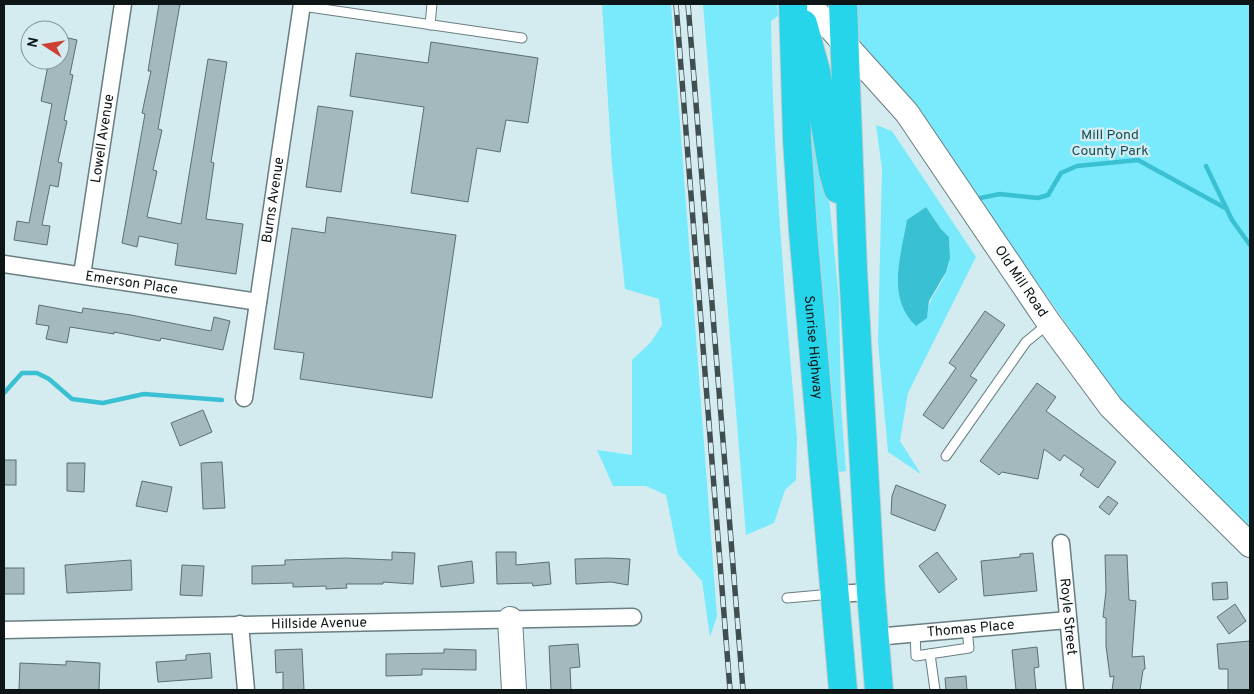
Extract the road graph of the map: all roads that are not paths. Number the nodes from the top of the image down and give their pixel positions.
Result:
1 (123, 4) edge
2 (432, 4) edge
3 (793, 4) edge
4 (798, 4) edge
5 (809, 4) edge
6 (830, 4) edge
7 (842, 4) edge
8 (302, 5) edge
9 (430, 25) junction
10 (522, 38) dead end
11 (844, 45) junction
12 (852, 236) junction
13 (4, 264) edge
14 (82, 275) junction
15 (258, 302) junction
16 (1049, 323) junction
17 (244, 398) dead end
18 (946, 456) dead end
19 (1060, 543) dead end
20 (1250, 545) edge
21 (871, 592) junction
22 (835, 594) junction
23 (787, 598) dead end
24 (633, 617) dead end
25 (510, 619) junction
26 (1068, 620) junction
27 (240, 624) junction
28 (967, 629) junction
29 (4, 630) edge
30 (914, 633) junction
31 (875, 637) junction
32 (930, 654) junction
33 (246, 690) edge
34 (514, 690) edge
35 (843, 690) edge
36 (879, 690) edge
37 (935, 690) edge
38 (1075, 690) edge

1 - 14 street, Lowell Avenue
2 - 9 lane
3 - 22 highway, Sunrise Highway
4 - 12 highway
5 - 11 street, Old Mill Road
6 - 11 highway
7 - 11 highway
8 - 9 lane
8 - 15 street, Burns Avenue
9 - 10 lane
11 - 12 highway
11 - 16 street, Old Mill Road
12 - 21 highway
13 - 14 street, Emerson Place
14 - 15 street, Emerson Place
15 - 17 street, Burns Avenue
16 - 18 lane
16 - 20 street, Old Mill Road
19 - 26 street, Royle Street
21 - 22 street
21 - 31 highway
22 - 23 lane
22 - 35 highway, Sunrise Highway
24 - 25 street, Hillside Avenue
25 - 27 street, Hillside Avenue
25 - 34 street
26 - 28 street, Thomas Place
26 - 38 street, Royle Street
27 - 29 street, Hillside Avenue
27 - 33 street
28 - 30 street, Thomas Place
28 - 32 lane
30 - 31 street, Thomas Place
30 - 32 lane
31 - 36 highway
32 - 37 lane

